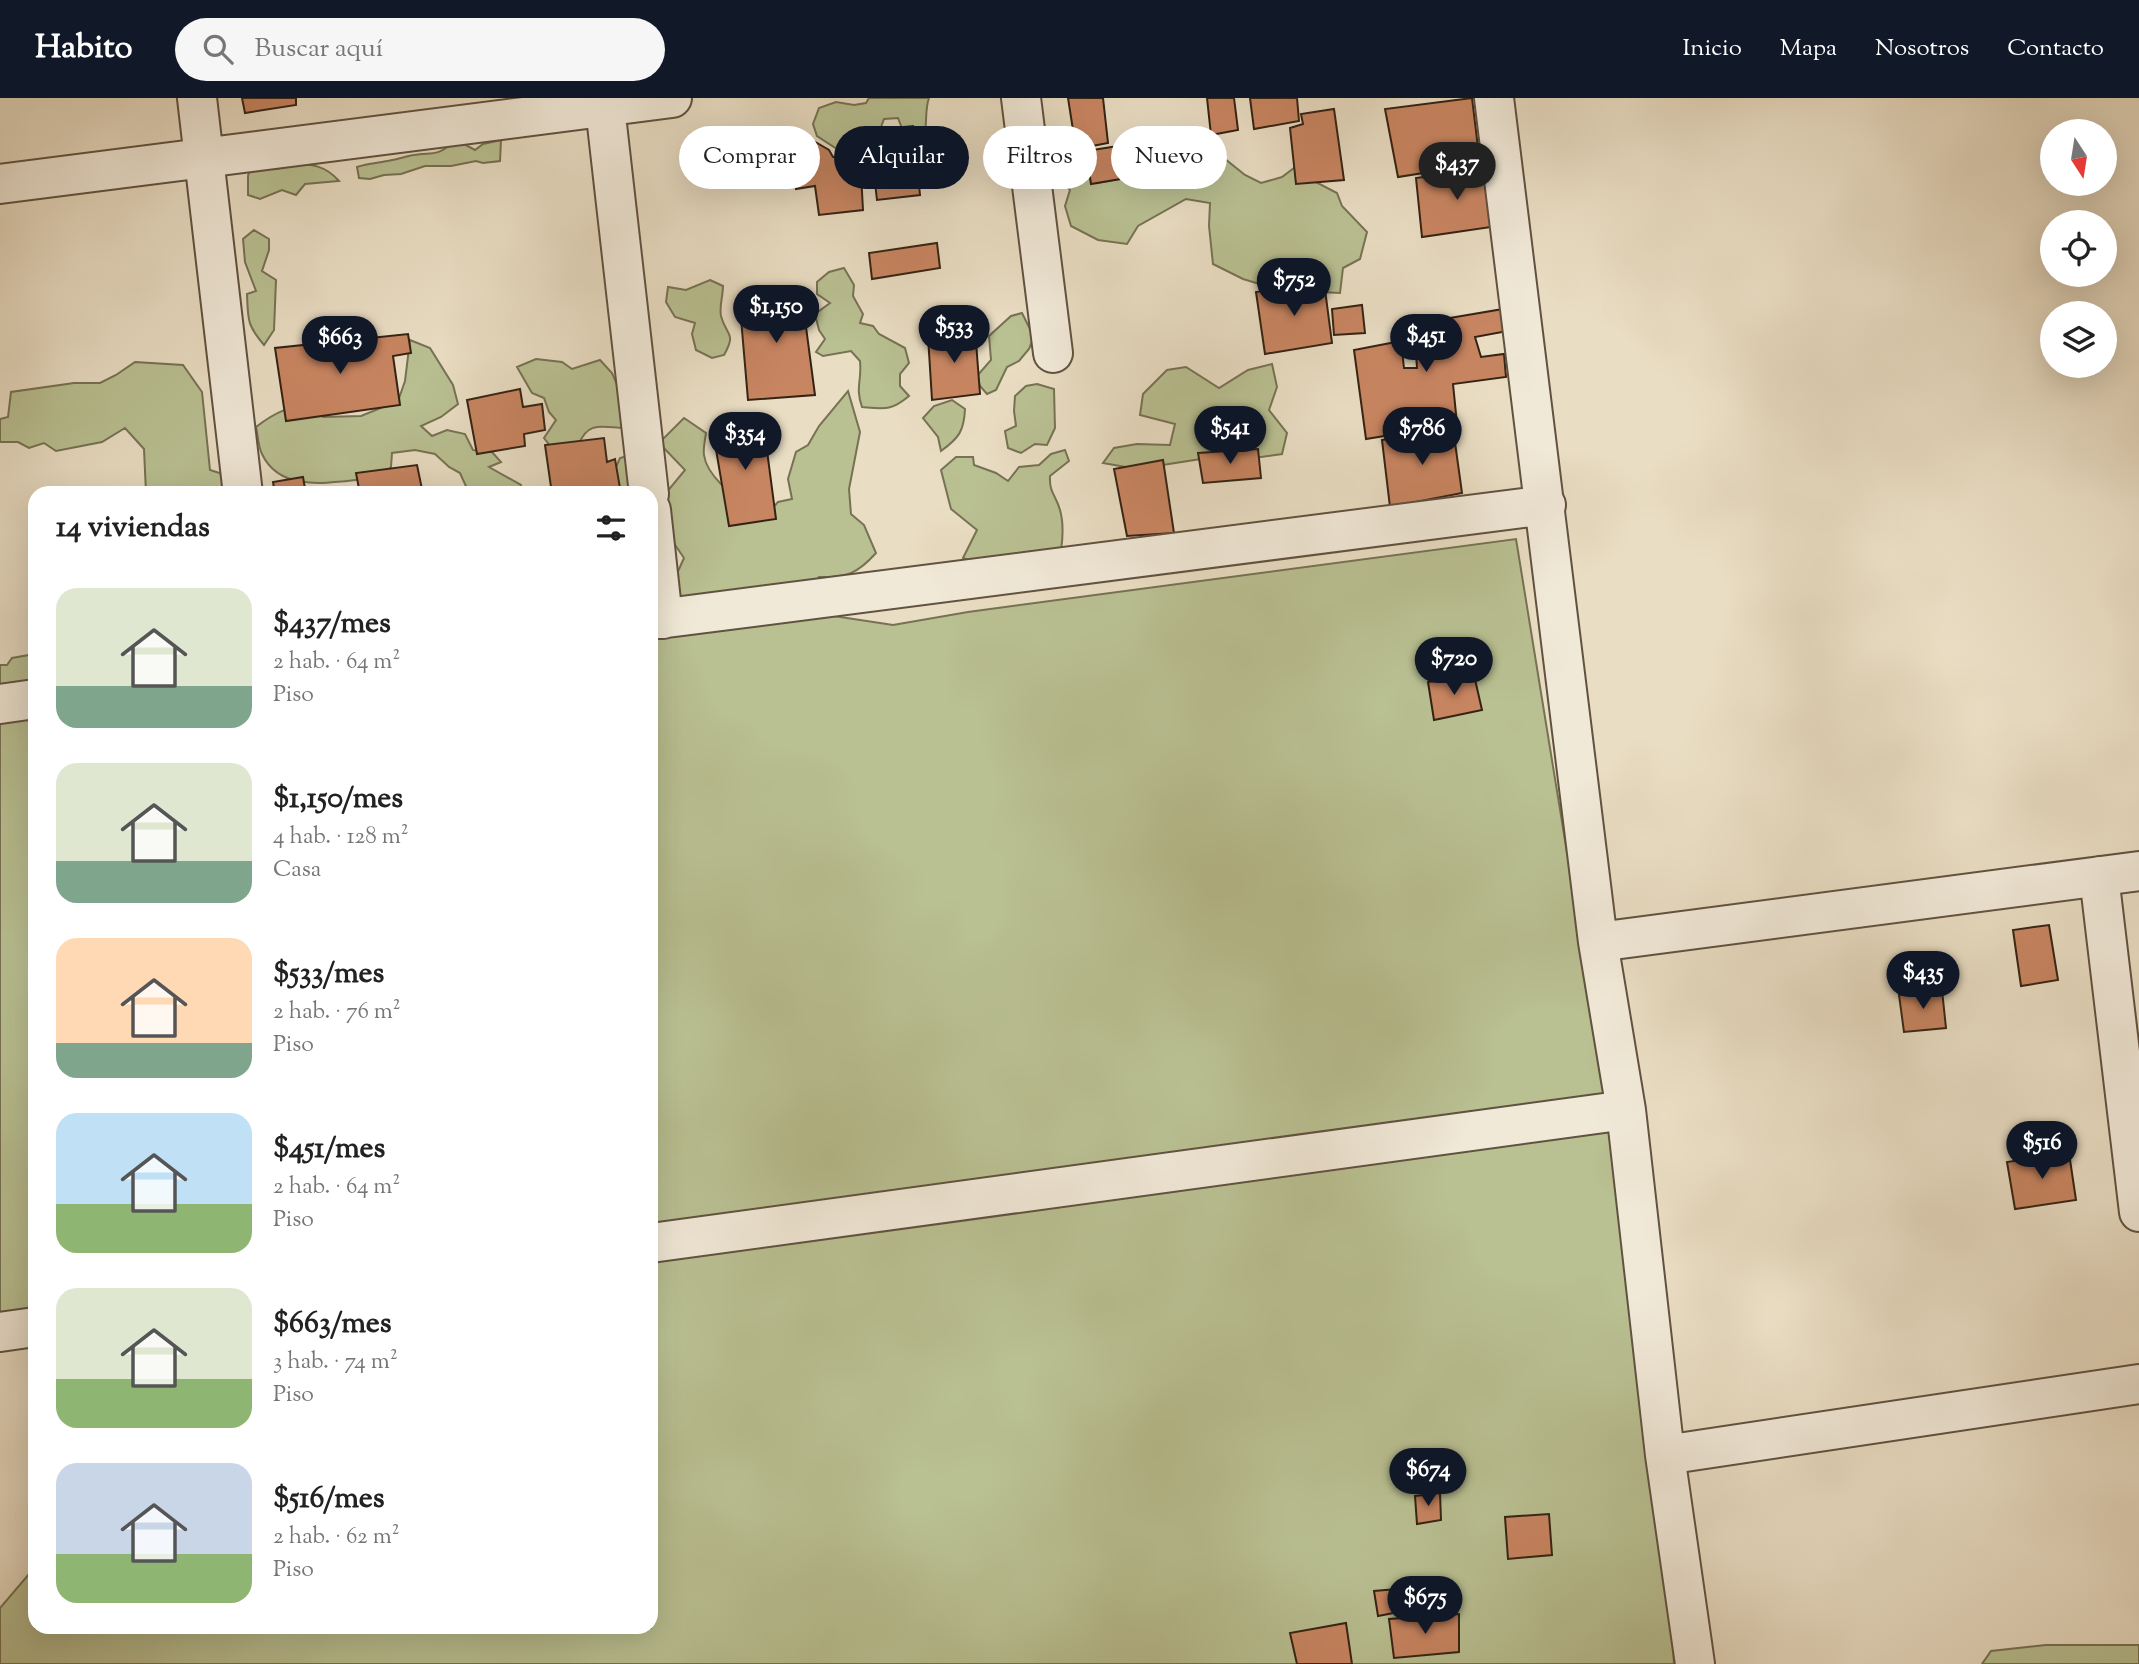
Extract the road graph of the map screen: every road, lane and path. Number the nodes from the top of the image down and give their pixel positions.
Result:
1 (197, 98) edge
2 (672, 98) edge
3 (1021, 98) edge
4 (1494, 98) edge
5 (605, 102) edge
6 (204, 158) junction
7 (0, 184) edge
8 (1053, 353) dead end
9 (242, 486) edge
10 (648, 486) edge
11 (1546, 505) junction
12 (658, 620) edge
13 (28, 700) edge
14 (0, 704) edge
15 (2139, 871) edge
16 (2099, 876) junction
17 (1598, 942) junction
18 (1626, 1110) junction
19 (2139, 1212) edge
20 (658, 1242) edge
21 (28, 1328) edge
22 (0, 1332) edge
23 (2139, 1384) edge
24 (1665, 1455) junction
25 (1695, 1664) edge

1 - 6 street
2 - 5 street
3 - 8 street
4 - 11 street
5 - 6 street
5 - 10 street
6 - 7 street
6 - 9 street
11 - 12 street
11 - 17 street
13 - 14 street
15 - 16 street
16 - 17 street
16 - 19 street
17 - 18 street
18 - 20 street
18 - 24 street
21 - 22 street
23 - 24 street
24 - 25 street

